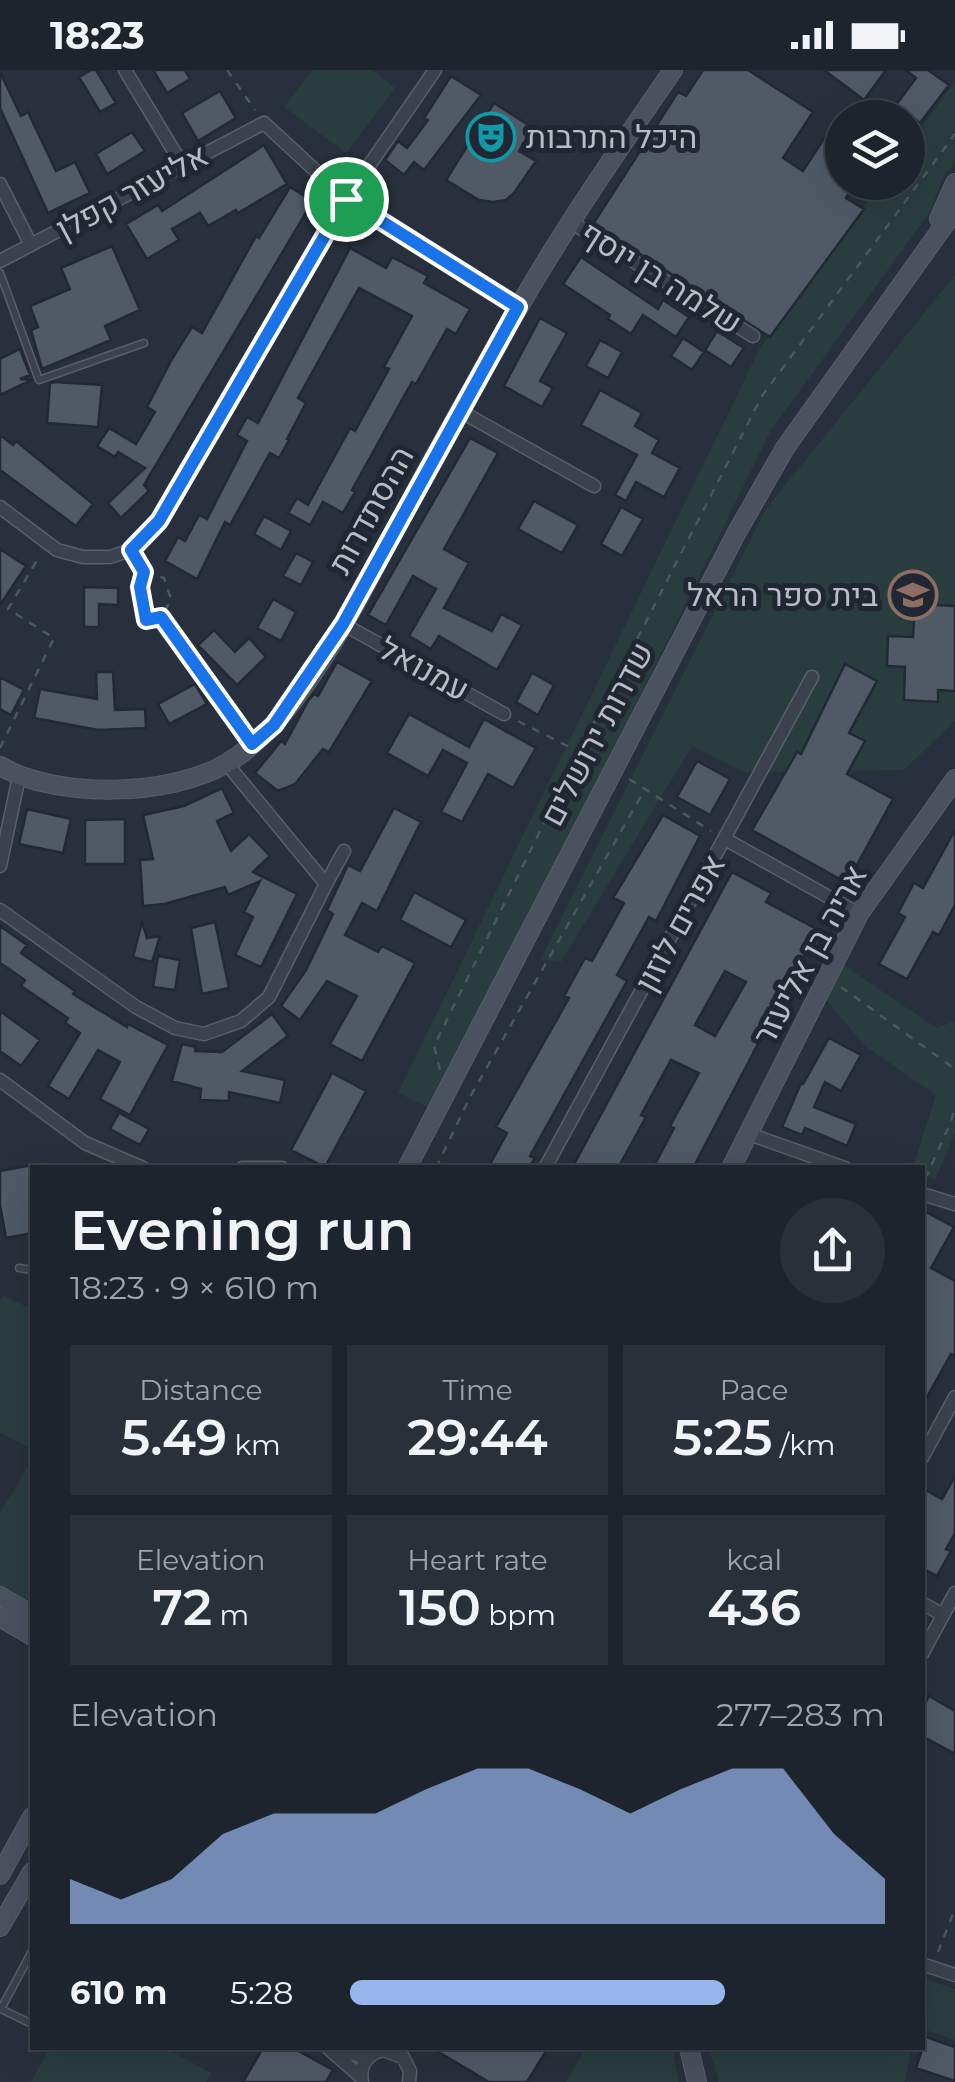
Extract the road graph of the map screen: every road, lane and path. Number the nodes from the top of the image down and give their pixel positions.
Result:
1 (125, 70) edge
2 (227, 70) edge
3 (435, 70) edge
4 (673, 70) edge
5 (264, 123) junction
6 (955, 134) edge
7 (183, 166) junction
8 (955, 183) edge
9 (0, 184) edge
10 (346, 199) junction
11 (955, 210) edge
12 (569, 221) junction
13 (929, 243) junction
14 (31, 245) junction
15 (0, 261) edge
16 (0, 273) edge
17 (518, 307) junction
18 (753, 336) dead end
19 (144, 343) dead end
20 (460, 411) junction
21 (594, 486) dead end
22 (0, 507) edge
23 (48, 543) junction
24 (131, 550) junction
25 (144, 572) junction
26 (161, 617) junction
27 (343, 624) junction
28 (812, 677) dead end
29 (504, 714) dead end
30 (252, 744) junction
31 (0, 749) edge
32 (227, 764) junction
33 (0, 766) edge
34 (18, 777) junction
35 (955, 779) edge
36 (645, 789) dead end
37 (725, 839) junction
38 (344, 852) dead end
39 (0, 866) edge
40 (326, 884) junction
41 (0, 910) edge
42 (859, 914) junction
43 (828, 977) junction
44 (955, 1070) edge
45 (0, 1080) edge
46 (445, 1094) junction
47 (955, 1106) edge
48 (750, 1134) junction
49 (136, 1165) edge
50 (409, 1165) edge
51 (437, 1165) edge
52 (548, 1165) edge
53 (733, 1165) edge
54 (837, 1165) edge
55 (925, 1179) edge
56 (925, 1195) edge
57 (955, 1204) edge
58 (19, 1268) dead end
59 (30, 1270) edge
60 (955, 1397) edge
61 (925, 1452) edge
62 (955, 1593) edge
63 (0, 1596) edge
64 (925, 1605) edge
65 (29, 1607) edge
66 (944, 1615) junction
67 (0, 1617) edge
68 (30, 1635) edge
69 (925, 1649) edge
70 (30, 1822) edge
71 (0, 1874) edge
72 (30, 1875) edge
73 (955, 1908) edge
74 (0, 1927) edge
75 (30, 1955) edge
76 (927, 1966) edge
77 (955, 1975) edge
78 (30, 2023) edge
79 (333, 2050) edge
80 (349, 2050) edge
81 (406, 2050) edge
82 (690, 2050) edge
83 (375, 2053) edge
84 (408, 2063) junction
85 (362, 2080) edge
86 (409, 2082) edge
87 (698, 2082) edge

1 - 7 street
2 - 5 path
3 - 10 street
4 - 12 street, ההסתדרות
5 - 7 street, אליעזר קפלן
5 - 10 street
6 - 46 path
7 - 14 street, אליעזר קפלן
8 - 13 street, שדרות ירושלים
9 - 14 street
10 - 17 street
10 - 24 street
11 - 13 street, שדרות ירושלים
12 - 17 street, ההסתדרות
12 - 18 street, שלמה בן יוסף
13 - 46 street, שדרות ירושלים
14 - 15 street, אליעזר קפלן
16 - 19 lane
17 - 20 street, ההסתדרות
20 - 21 street
20 - 27 street, ההסתדרות
22 - 23 street
23 - 24 street
23 - 31 path
24 - 25 path
25 - 26 path
25 - 26 path
26 - 30 path
27 - 29 street, עמנואל
27 - 30 street, ההסתדרות
28 - 37 street, אפרים לוזון
30 - 32 street, ההסתדרות
32 - 34 street, ההסתדרות
32 - 40 street
33 - 34 street, ההסתדרות
34 - 39 street
35 - 42 street, אריה בן אליעזר
36 - 51 path
37 - 42 street
37 - 52 street, אפרים לוזון
38 - 40 street
40 - 41 street
42 - 43 street, אריה בן אליעזר
43 - 44 path
43 - 48 street, אריה בן אליעזר
45 - 49 street
46 - 50 street, שדרות ירושלים
47 - 55 path
48 - 53 street, אריה בן אליעזר
48 - 54 street
56 - 57 street
58 - 59 lane
60 - 61 street
62 - 66 street
63 - 65 street
64 - 66 street
66 - 69 street
67 - 68 street
70 - 71 street
72 - 74 street
73 - 76 path
75 - 78 lane
76 - 77 street
79 - 85 street
80 - 83 street
81 - 84 street
82 - 87 street
83 - 84 street
83 - 85 street
84 - 86 street

